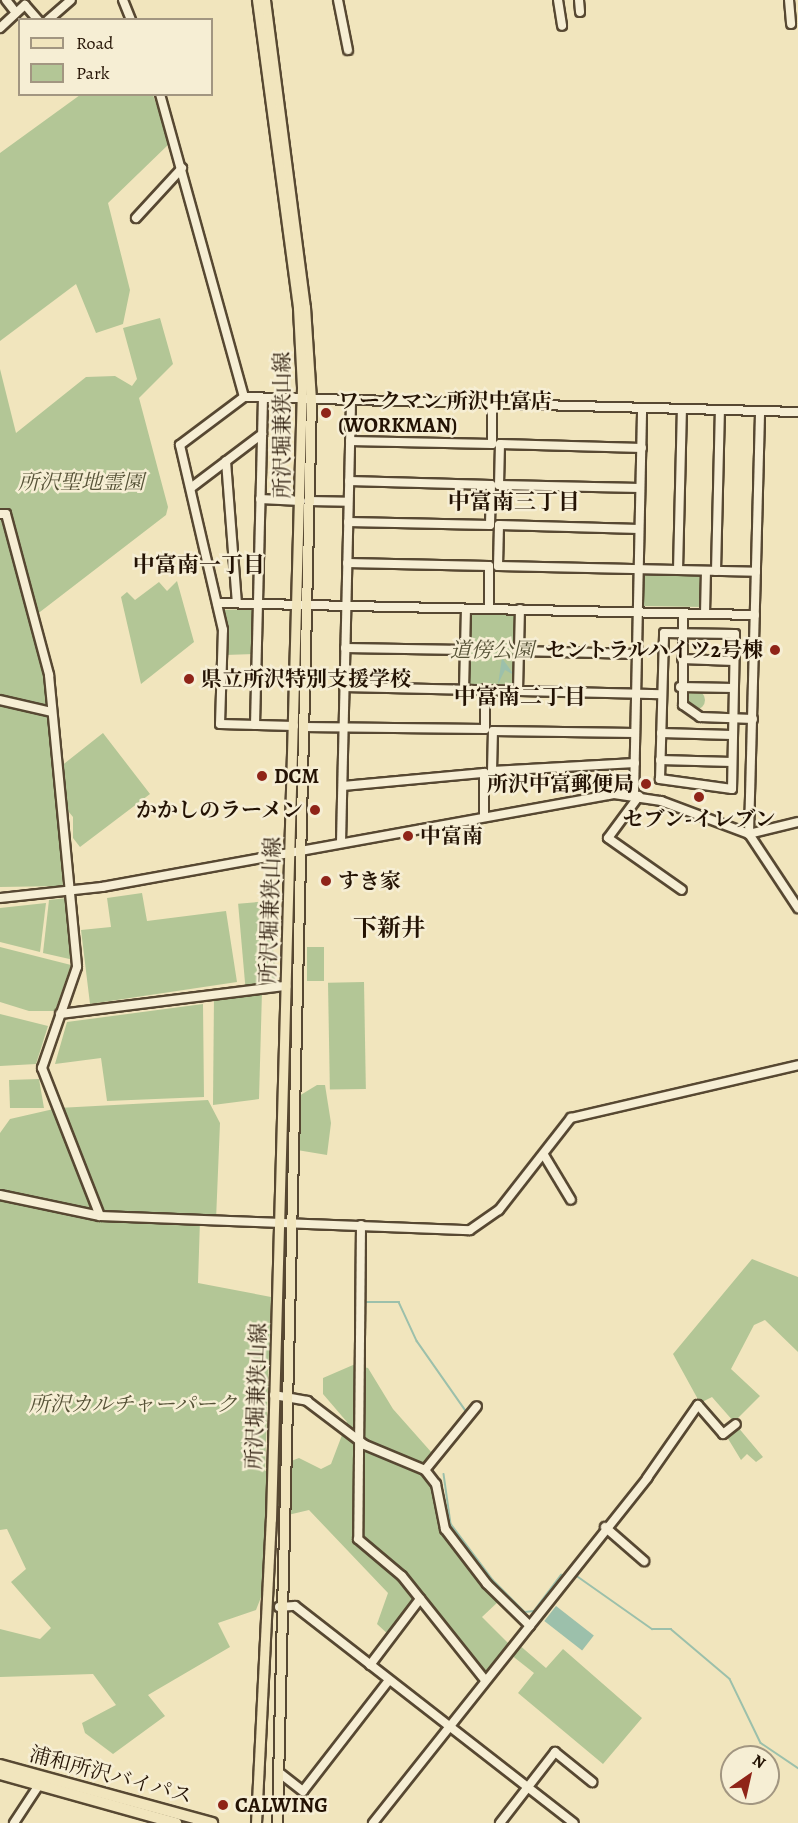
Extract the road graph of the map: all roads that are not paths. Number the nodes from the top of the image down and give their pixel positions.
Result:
1 (6, 0) edge
2 (71, 0) edge
3 (123, 0) edge
4 (257, 0) edge
5 (265, 0) edge
6 (338, 0) edge
7 (559, 0) edge
8 (579, 0) edge
9 (789, 0) edge
10 (580, 12) dead end
11 (16, 13) junction
12 (36, 18) edge
13 (50, 18) edge
14 (129, 18) edge
15 (791, 24) dead end
16 (562, 26) dead end
17 (0, 28) edge
18 (348, 50) dead end
19 (161, 96) edge
20 (182, 168) junction
21 (136, 218) dead end
22 (244, 397) junction
23 (263, 398) junction
24 (306, 400) junction
25 (351, 401) junction
26 (492, 405) junction
27 (642, 408) junction
28 (682, 409) junction
29 (720, 410) junction
30 (759, 411) junction
31 (798, 412) edge
32 (262, 434) junction
33 (350, 441) junction
34 (642, 448) junction
35 (226, 460) junction
36 (349, 481) junction
37 (192, 487) junction
38 (640, 488) junction
39 (260, 499) junction
40 (305, 501) junction
41 (348, 502) junction
42 (0, 514) edge
43 (348, 522) junction
44 (639, 528) junction
45 (347, 563) junction
46 (638, 569) junction
47 (678, 570) junction
48 (706, 571) junction
49 (716, 571) junction
50 (756, 572) junction
51 (217, 603) junction
52 (237, 603) junction
53 (258, 604) junction
54 (301, 604) junction
55 (346, 605) junction
56 (466, 609) junction
57 (489, 609) junction
58 (520, 609) junction
59 (637, 612) junction
60 (683, 613) junction
61 (705, 614) junction
62 (755, 615) junction
63 (682, 633) junction
64 (345, 648) junction
65 (465, 650) junction
66 (519, 651) junction
67 (637, 654) junction
68 (682, 659) junction
69 (734, 661) junction
70 (344, 687) junction
71 (680, 687) junction
72 (733, 688) junction
73 (485, 689) junction
74 (464, 690) junction
75 (518, 690) junction
76 (636, 693) junction
77 (662, 694) junction
78 (0, 700) edge
79 (52, 712) junction
80 (733, 718) junction
81 (753, 719) junction
82 (255, 725) junction
83 (299, 726) junction
84 (344, 727) junction
85 (635, 733) junction
86 (661, 733) junction
87 (732, 735) junction
88 (660, 760) junction
89 (732, 762) junction
90 (635, 763) junction
91 (342, 786) junction
92 (636, 795) junction
93 (484, 817) junction
94 (798, 822) edge
95 (749, 834) junction
96 (341, 843) junction
97 (295, 851) junction
98 (682, 890) dead end
99 (67, 893) junction
100 (0, 898) edge
101 (798, 908) edge
102 (286, 986) junction
103 (60, 1014) junction
104 (798, 1065) edge
105 (544, 1155) junction
106 (0, 1195) edge
107 (571, 1200) dead end
108 (100, 1216) junction
109 (285, 1222) junction
110 (361, 1225) junction
111 (274, 1395) junction
112 (284, 1395) junction
113 (477, 1406) dead end
114 (736, 1424) dead end
115 (358, 1441) junction
116 (425, 1470) junction
117 (605, 1527) junction
118 (644, 1561) dead end
119 (420, 1599) junction
120 (279, 1607) junction
121 (530, 1626) junction
122 (370, 1665) junction
123 (389, 1680) junction
124 (485, 1680) junction
125 (448, 1726) junction
126 (0, 1765) edge
127 (0, 1774) edge
128 (281, 1774) junction
129 (592, 1782) dead end
130 (39, 1785) junction
131 (527, 1787) junction
132 (14, 1823) edge
133 (177, 1823) edge
134 (212, 1823) edge
135 (256, 1823) edge
136 (277, 1823) edge
137 (373, 1823) edge
138 (500, 1823) edge
139 (574, 1823) edge

1 - 11 street
2 - 13 street
3 - 14 street
4 - 24 main road, 所沢堀兼狭山線
5 - 24 main road, 所沢堀兼狭山線
6 - 18 street
7 - 16 street
8 - 10 street
9 - 15 street
11 - 12 street
11 - 17 street
19 - 20 street
20 - 21 street
20 - 22 street
22 - 23 street
22 - 37 street
23 - 24 street
23 - 32 street
24 - 25 street
24 - 40 main road, 所沢堀兼狭山線
25 - 26 street
25 - 33 street
26 - 27 street
26 - 33 street
27 - 28 street
27 - 34 street
28 - 29 street
28 - 47 street
29 - 30 street
29 - 49 street
30 - 31 street
30 - 50 street
32 - 35 street
32 - 39 street
33 - 36 street
34 - 38 street
34 - 38 street
35 - 37 street
35 - 52 street
36 - 41 street
36 - 43 street
37 - 51 street
38 - 44 street
39 - 40 street
39 - 53 street
40 - 41 street
40 - 54 main road, 所沢堀兼狭山線
41 - 43 street
42 - 79 street
43 - 45 street
44 - 46 street
44 - 46 street
45 - 55 street
45 - 57 street
46 - 47 street
46 - 59 street
47 - 48 street
48 - 49 street
48 - 61 street
49 - 50 street
50 - 62 street
51 - 52 street
51 - 82 street
52 - 53 street
53 - 54 street
53 - 82 street
54 - 55 street
54 - 83 main road, 所沢堀兼狭山線
55 - 56 street
55 - 64 street
56 - 57 street
56 - 65 street
57 - 58 street
58 - 59 street
58 - 66 street
59 - 60 street
59 - 67 street
60 - 61 street
60 - 63 street
61 - 62 street
62 - 81 street
63 - 68 street
63 - 69 street
63 - 77 street
64 - 65 street
64 - 70 street
65 - 74 street
66 - 67 street
66 - 75 street
67 - 76 street
68 - 69 street
68 - 71 street
69 - 72 street
70 - 74 street
70 - 84 street
71 - 72 street
71 - 80 street
72 - 80 street
73 - 74 street
73 - 75 street
73 - 84 street
75 - 76 street
76 - 77 street
76 - 85 street
77 - 86 street
78 - 79 street
79 - 99 street
80 - 81 street
80 - 87 street
81 - 95 street
82 - 83 street
83 - 84 street
83 - 97 main road, 所沢堀兼狭山線
84 - 91 street
85 - 90 street
85 - 90 street
86 - 87 street
86 - 88 street
87 - 89 street
88 - 89 street
88 - 89 street
90 - 92 street
91 - 93 street
91 - 96 street
92 - 93 street
92 - 95 street
92 - 98 street
93 - 96 street
94 - 95 street
95 - 101 street
96 - 97 street
97 - 99 street
97 - 102 main road, 所沢堀兼狭山線
97 - 109 main road, 所沢堀兼狭山線
99 - 100 street
99 - 103 street
102 - 103 street
102 - 109 main road, 所沢堀兼狭山線
103 - 108 street
104 - 105 street
105 - 107 street
105 - 110 street
106 - 108 street
108 - 109 street
109 - 110 street
109 - 111 main road, 所沢堀兼狭山線
109 - 112 main road, 所沢堀兼狭山線
110 - 115 street
111 - 112 street
111 - 135 main road, 所沢堀兼狭山線
112 - 115 street
112 - 120 main road, 所沢堀兼狭山線
113 - 116 street
114 - 117 street
115 - 116 street
115 - 119 street
116 - 121 street
117 - 118 street
117 - 121 street
119 - 122 street
119 - 124 street
120 - 122 street
120 - 128 main road, 所沢堀兼狭山線
121 - 124 street
122 - 123 street
123 - 125 street
123 - 128 street
124 - 125 street
125 - 131 street
125 - 137 street
126 - 134 highway, 浦和所沢バイパス
127 - 130 highway, 浦和所沢バイパス
128 - 136 main road, 所沢堀兼狭山線
129 - 131 street
130 - 132 street
130 - 133 highway, 浦和所沢バイパス
131 - 138 street
131 - 139 street

